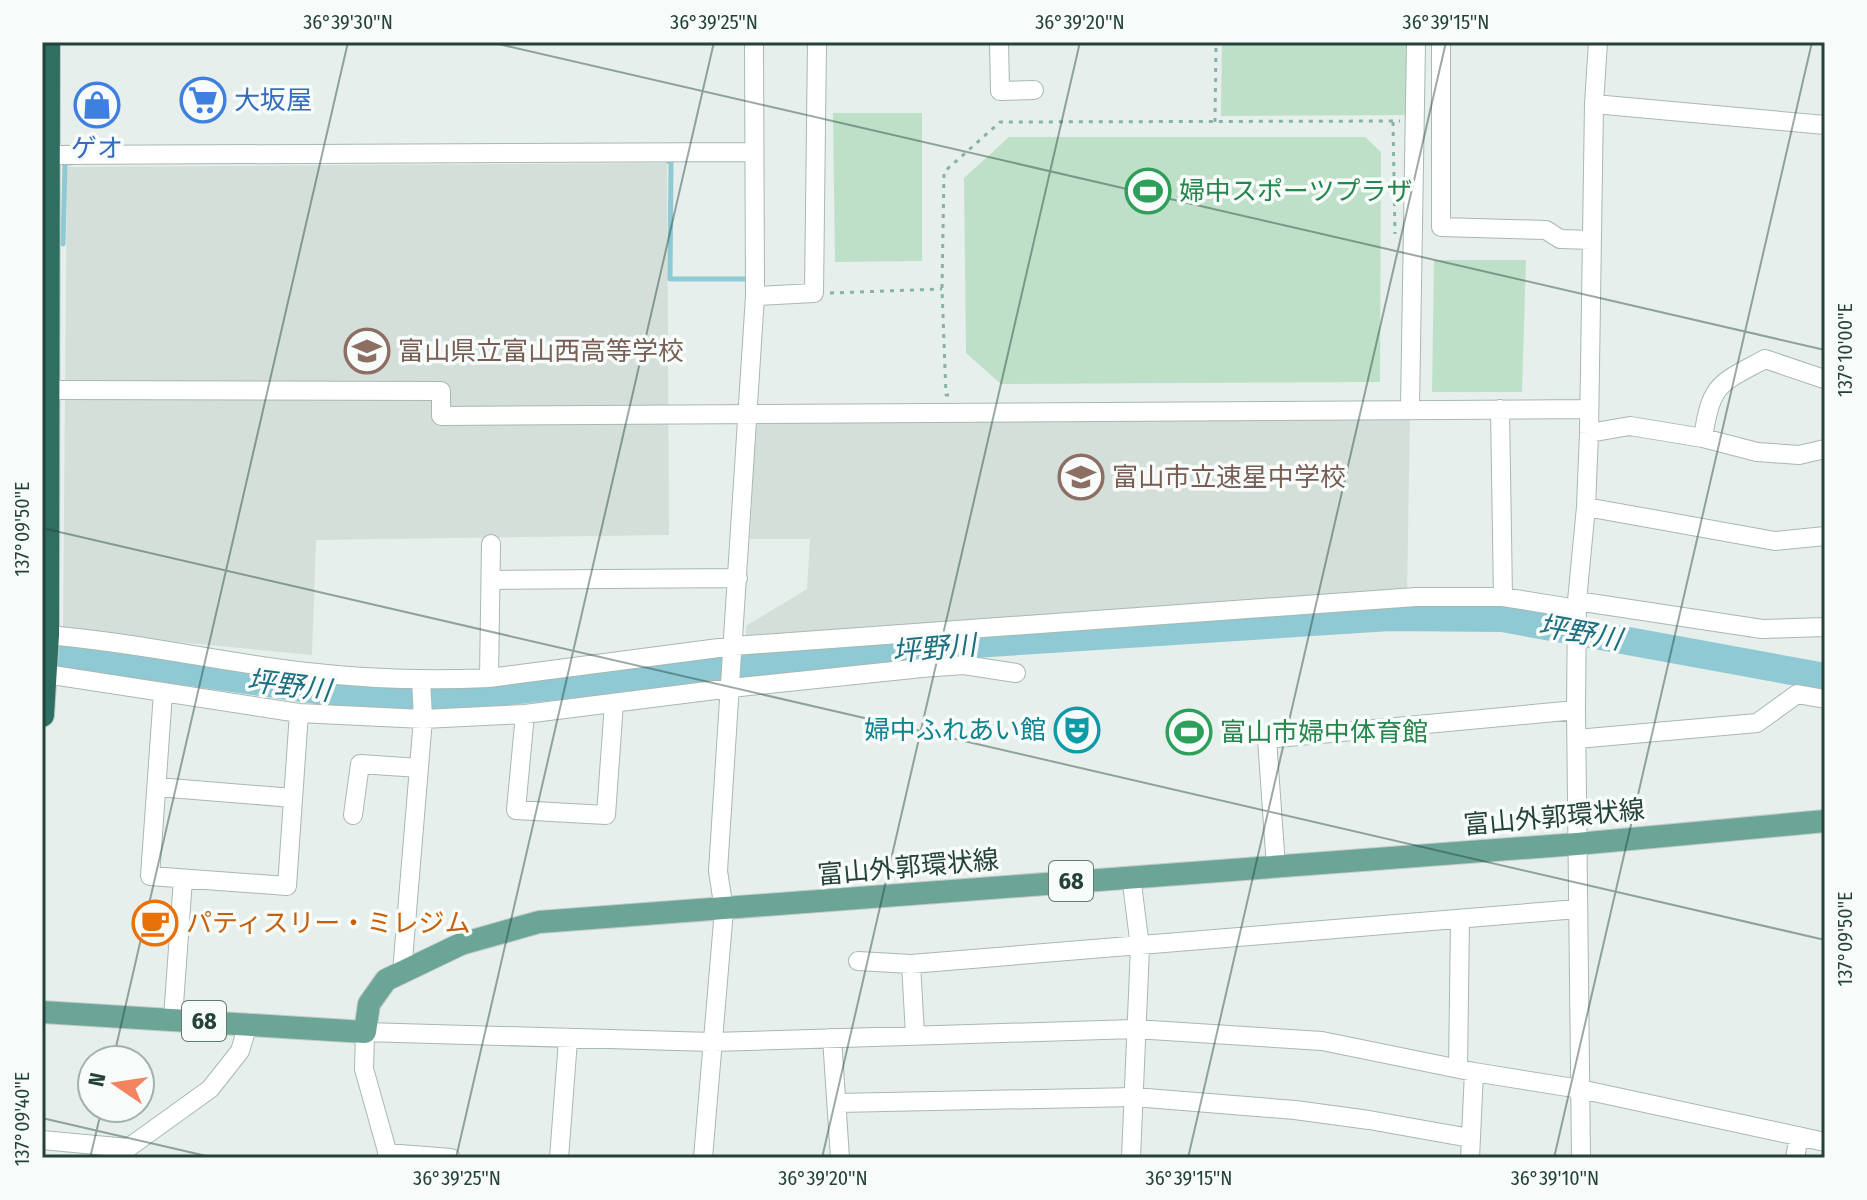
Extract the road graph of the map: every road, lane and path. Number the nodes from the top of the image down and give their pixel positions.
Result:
1 (48, 42) edge
2 (754, 42) edge
3 (817, 42) edge
4 (999, 42) edge
5 (1216, 42) edge
6 (1416, 42) edge
7 (1441, 42) edge
8 (1598, 42) edge
9 (1034, 90) dead end
10 (1594, 104) junction
11 (1416, 120) junction
12 (1215, 122) junction
13 (1393, 122) junction
14 (1825, 125) edge
15 (754, 152) junction
16 (49, 155) junction
17 (1395, 234) dead end
18 (1592, 240) junction
19 (942, 289) junction
20 (814, 293) junction
21 (755, 296) junction
22 (1825, 380) edge
23 (58, 390) dead end
24 (960, 395) dead end
25 (1410, 408) junction
26 (1500, 409) junction
27 (1589, 409) junction
28 (750, 414) junction
29 (1589, 433) junction
30 (1703, 438) junction
31 (1825, 449) edge
32 (1586, 507) junction
33 (1825, 536) edge
34 (491, 544) dead end
35 (738, 578) junction
36 (491, 580) junction
37 (1503, 597) junction
38 (1577, 608) junction
39 (1825, 627) edge
40 (935, 631) junction
41 (47, 635) junction
42 (734, 646) junction
43 (937, 667) junction
44 (1016, 673) dead end
45 (46, 674) junction
46 (489, 678) junction
47 (421, 679) junction
48 (731, 688) junction
49 (163, 693) junction
50 (1825, 699) edge
51 (614, 703) junction
52 (1576, 710) junction
53 (299, 713) junction
54 (525, 714) junction
55 (42, 715) edge
56 (423, 719) junction
57 (1577, 739) junction
58 (419, 768) junction
59 (157, 787) junction
60 (293, 798) junction
61 (353, 815) dead end
62 (1825, 821) edge
63 (1577, 844) junction
64 (1276, 867) junction
65 (1131, 876) junction
66 (183, 879) junction
67 (1577, 909) junction
68 (724, 910) junction
69 (1460, 920) junction
70 (1140, 947) junction
71 (858, 961) dead end
72 (911, 964) junction
73 (402, 972) junction
74 (42, 1012) edge
75 (173, 1018) junction
76 (248, 1024) junction
77 (1135, 1029) junction
78 (365, 1032) junction
79 (915, 1034) junction
80 (832, 1038) junction
81 (568, 1040) junction
82 (712, 1042) junction
83 (1466, 1070) junction
84 (1580, 1089) junction
85 (1134, 1097) junction
86 (837, 1103) junction
87 (1799, 1136) junction
88 (1470, 1138) junction
89 (42, 1140) edge
90 (1825, 1142) edge
91 (388, 1156) edge
92 (451, 1158) edge
93 (559, 1158) edge
94 (703, 1158) edge
95 (840, 1158) edge
96 (1131, 1158) edge
97 (1470, 1158) edge
98 (1581, 1158) edge
99 (1795, 1158) edge

1 - 16 highway
2 - 15 street
3 - 20 street
4 - 9 street
5 - 12 path
6 - 11 street
7 - 18 street
8 - 10 street
10 - 14 street
10 - 18 street
11 - 13 path
11 - 25 street
12 - 13 path
12 - 19 path
13 - 17 path
15 - 16 street
15 - 21 street
16 - 41 highway
18 - 27 street
19 - 20 path
19 - 24 path
20 - 21 street
21 - 28 street
22 - 30 street
23 - 28 street
25 - 26 street
25 - 28 street
26 - 27 street
26 - 37 street
27 - 29 street
28 - 35 street
29 - 30 street
29 - 32 street
30 - 31 street
32 - 33 street
32 - 38 street
34 - 36 street
35 - 36 street
35 - 42 street
36 - 46 street
37 - 38 street
37 - 40 street
38 - 39 street
38 - 52 street
40 - 42 street
40 - 43 street
41 - 45 highway
41 - 47 street
42 - 46 street
42 - 48 street
43 - 44 street
43 - 48 street
45 - 49 street
45 - 55 highway
46 - 47 street
47 - 56 street
48 - 51 street
48 - 68 street
49 - 53 street
49 - 59 street
50 - 57 street
51 - 54 street
51 - 54 street
52 - 57 street
52 - 64 street
53 - 56 street
53 - 60 street
54 - 56 street
56 - 58 street
57 - 63 street
58 - 61 street
58 - 73 street
59 - 60 street
59 - 66 street
60 - 66 street
62 - 63 main road, 富山外郭環状線 / 68
63 - 64 main road, 富山外郭環状線 / 68
63 - 67 street
64 - 65 main road, 富山外郭環状線 / 68
65 - 68 main road, 富山外郭環状線 / 68
65 - 70 street
66 - 75 street
67 - 69 street
67 - 84 street
68 - 73 main road, 富山外郭環状線 / 68
68 - 82 street
69 - 70 street
69 - 83 street
70 - 72 street
70 - 77 street
71 - 72 street
72 - 79 street
73 - 78 main road, 富山外郭環状線 / 68
74 - 75 main road, 68
75 - 76 main road, 68
76 - 78 main road, 68
76 - 89 street
77 - 79 street
77 - 83 street
77 - 85 street
78 - 81 street
78 - 91 street
79 - 80 street
80 - 82 street
80 - 86 street
81 - 82 street
81 - 93 street
82 - 94 street
83 - 84 street
83 - 88 street
84 - 87 street
84 - 98 street
85 - 86 street
85 - 88 street
85 - 96 street
86 - 95 street
87 - 90 street
87 - 99 street
88 - 97 street
91 - 92 street

